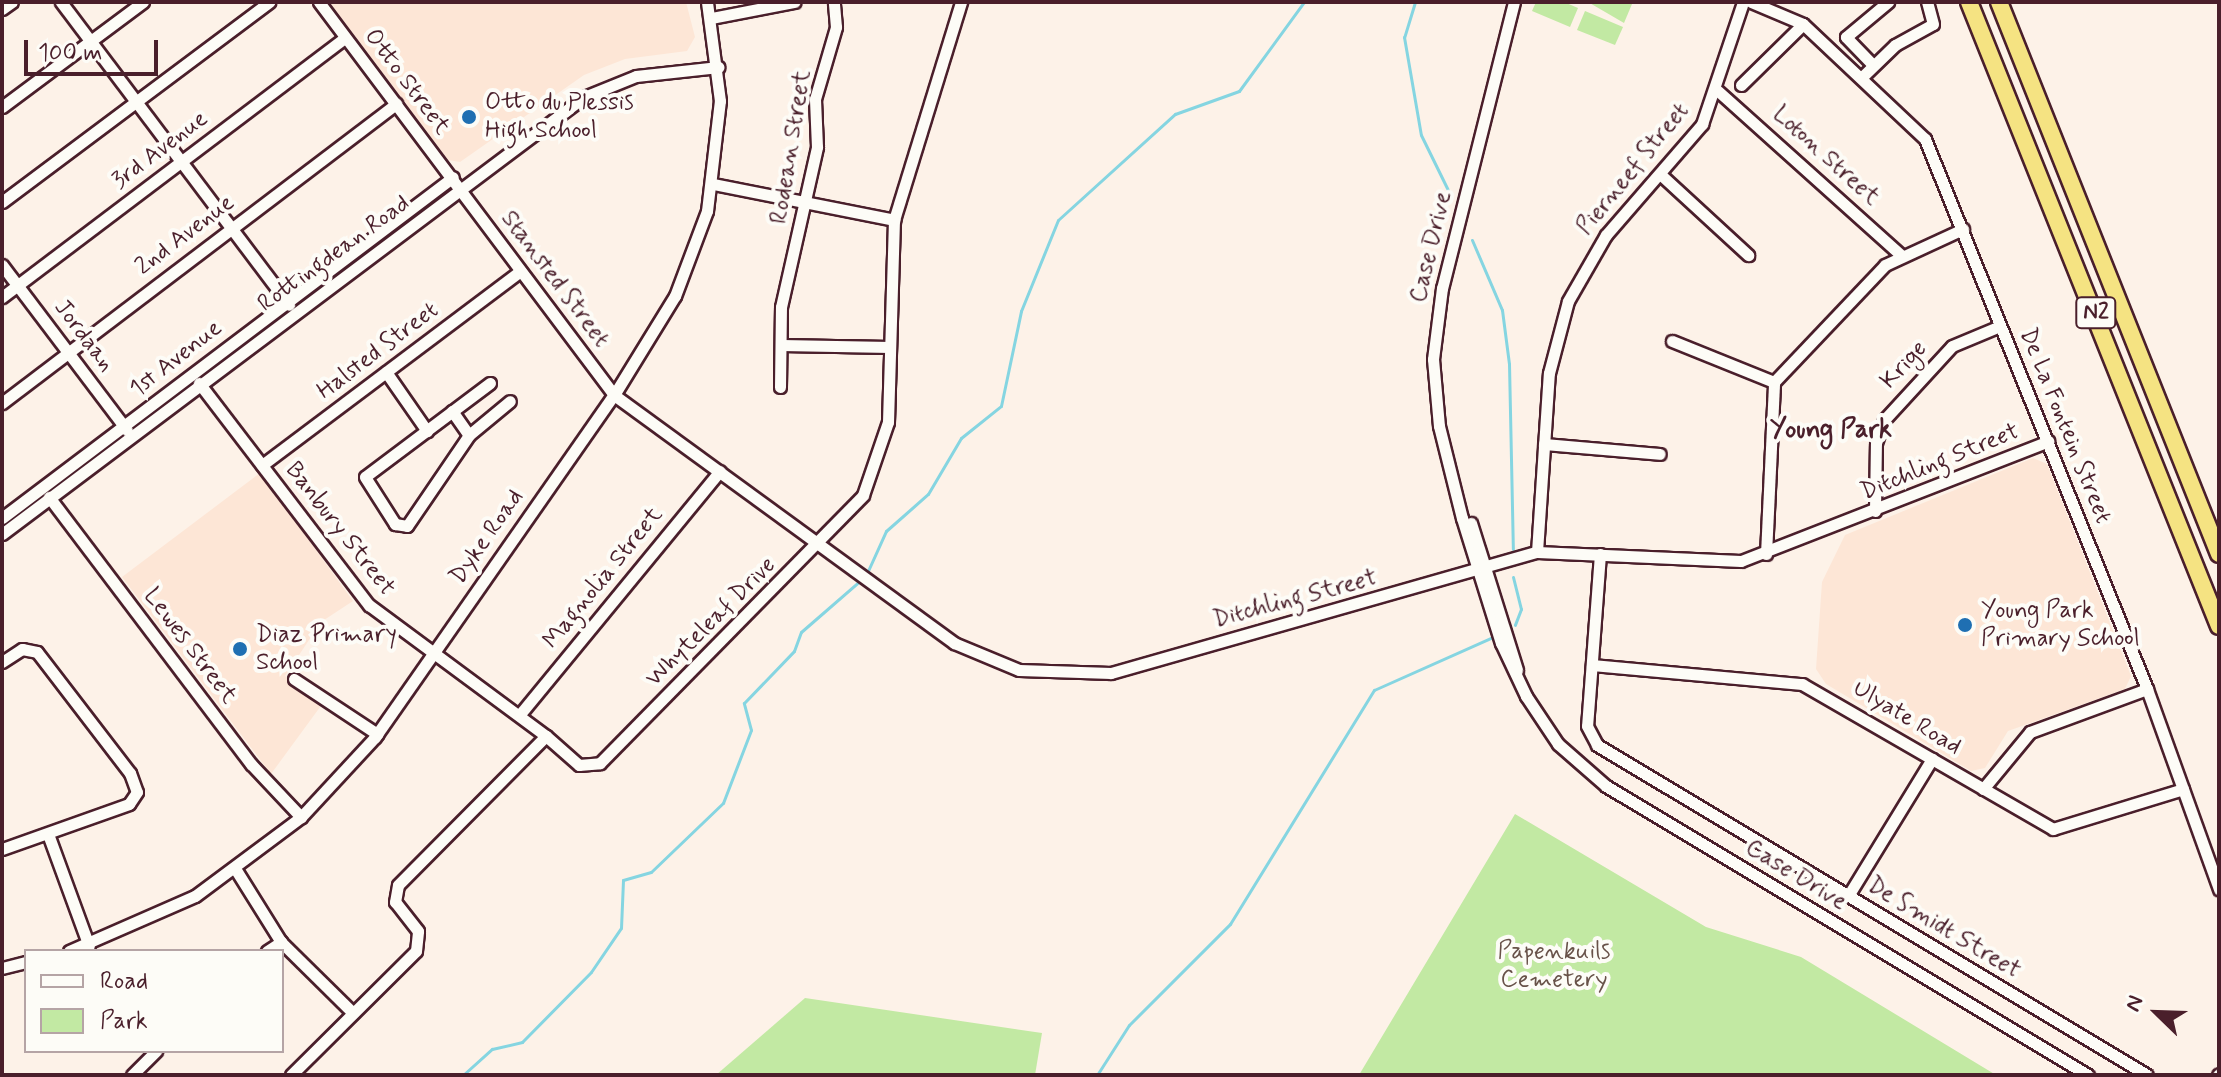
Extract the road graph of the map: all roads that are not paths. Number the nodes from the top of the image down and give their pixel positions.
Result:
1 (12, 2) edge
2 (61, 2) edge
3 (143, 2) edge
4 (269, 2) edge
5 (319, 2) edge
6 (707, 2) edge
7 (794, 2) edge
8 (834, 2) edge
9 (961, 2) edge
10 (1514, 2) edge
11 (1743, 2) edge
12 (1751, 2) edge
13 (1888, 2) edge
14 (1927, 2) edge
15 (1969, 2) edge
16 (2000, 2) edge
17 (2, 9) edge
18 (711, 18) junction
19 (1803, 24) junction
20 (345, 38) junction
21 (90, 41) junction
22 (1873, 65) junction
23 (719, 67) junction
24 (1862, 77) junction
25 (1741, 85) dead end
26 (1718, 91) junction
27 (136, 101) junction
28 (396, 104) junction
29 (2, 107) edge
30 (180, 161) junction
31 (1660, 174) junction
32 (453, 177) junction
33 (713, 184) junction
34 (461, 188) junction
35 (2, 202) edge
36 (807, 203) junction
37 (894, 220) junction
38 (230, 228) junction
39 (1963, 229) junction
40 (1748, 255) dead end
41 (1902, 256) junction
42 (2, 265) edge
43 (520, 271) junction
44 (18, 285) junction
45 (2, 297) edge
46 (290, 306) junction
47 (2000, 326) junction
48 (1672, 341) dead end
49 (781, 345) junction
50 (890, 347) junction
51 (69, 352) junction
52 (386, 372) junction
53 (1774, 382) junction
54 (199, 383) junction
55 (490, 383) dead end
56 (780, 387) dead end
57 (614, 395) junction
58 (510, 401) dead end
59 (2, 403) edge
60 (452, 411) junction
61 (128, 430) junction
62 (427, 431) junction
63 (469, 435) junction
64 (2048, 441) junction
65 (1544, 444) junction
66 (1660, 454) dead end
67 (262, 465) junction
68 (720, 471) junction
69 (49, 497) junction
70 (1875, 511) junction
71 (2, 518) edge
72 (2, 534) edge
73 (821, 544) junction
74 (1537, 552) junction
75 (1600, 554) junction
76 (1766, 554) junction
77 (2219, 554) edge
78 (1482, 570) junction
79 (2219, 626) edge
80 (434, 651) junction
81 (2, 662) edge
82 (1592, 665) junction
83 (294, 679) dead end
84 (2147, 689) junction
85 (521, 713) junction
86 (377, 734) junction
87 (546, 736) junction
88 (1932, 759) junction
89 (1983, 789) junction
90 (2183, 789) junction
91 (301, 817) junction
92 (48, 834) junction
93 (2, 849) edge
94 (236, 870) junction
95 (2219, 889) edge
96 (1848, 896) junction
97 (281, 942) junction
98 (89, 946) junction
99 (77, 949) edge
100 (270, 949) edge
101 (24, 962) edge
102 (2, 968) edge
103 (353, 1013) junction
104 (154, 1053) edge
105 (132, 1075) edge
106 (291, 1075) edge
107 (2088, 1075) edge
108 (2147, 1075) edge

1 - 17 street
2 - 21 street
3 - 21 street
4 - 27 street
5 - 20 street, Otto Street
6 - 18 street, Dyke Road
7 - 18 street
8 - 36 street, Rodean Street
9 - 37 street, Whyteleaf Drive
10 - 78 street, Case Drive
11 - 26 street, Pierneef Street
12 - 19 street, De La Fontein Street
13 - 22 street
14 - 22 street
15 - 79 highway, N2
16 - 77 highway, N2
18 - 23 street, Dyke Road
19 - 24 street, De La Fontein Street
19 - 25 street
20 - 28 street, Otto Street
20 - 30 street, 3rd Avenue
21 - 27 street
21 - 29 street
22 - 24 street
23 - 33 street, Dyke Road
23 - 34 street, Rottingdean Road
24 - 39 street, De La Fontein Street
26 - 31 street, Pierneef Street
26 - 41 street, Loton Street
27 - 30 street
27 - 35 street
28 - 32 street, Otto Street
28 - 38 street, 2nd Avenue
30 - 38 street
30 - 44 street, 3rd Avenue
31 - 40 street
31 - 65 street, Pierneef Street
32 - 34 street, Otto Street
32 - 46 street, 1st Avenue
33 - 36 street
33 - 57 street, Dyke Road
34 - 43 street, Stansted Street
34 - 46 street, Rottingdean Road
36 - 37 street
36 - 49 street, Rodean Street
37 - 50 street, Whyteleaf Drive
38 - 46 street
38 - 51 street, 2nd Avenue
39 - 41 street
39 - 47 street, De La Fontein Street
41 - 53 street
42 - 44 street, Jordaan
43 - 52 street, Halsted Street
43 - 57 street, Stansted Street
44 - 45 street, 3rd Avenue
44 - 51 street, Jordaan
46 - 54 street, Rottingdean Road
46 - 61 street, 1st Avenue
47 - 64 street, De La Fontein Street
47 - 70 street, Krige
48 - 53 street
49 - 50 street
49 - 56 street, Rodean Street
50 - 73 street, Whyteleaf Drive
51 - 59 street, 2nd Avenue
51 - 61 street, Jordaan
52 - 62 street
52 - 67 street, Halsted Street
53 - 76 street
54 - 61 street, Rottingdean Road
54 - 67 street, Banbury Street
55 - 60 street
57 - 68 street, Ditchling Street
57 - 80 street, Dyke Road
58 - 63 street
60 - 62 street
60 - 63 street
61 - 69 street, Rottingdean Road
61 - 71 street, 1st Avenue
62 - 63 street
64 - 70 street, Ditchling Street
64 - 84 street, De La Fontein Street
65 - 66 street
65 - 74 street, Pierneef Street
67 - 80 street, Banbury Street
68 - 73 street, Ditchling Street
68 - 85 street, Magnolia Street
69 - 72 street, Rottingdean Road
69 - 91 street, Lewes Street
70 - 76 street, Ditchling Street
73 - 78 street, Ditchling Street
73 - 87 street, Whyteleaf Drive
74 - 75 street, Ditchling Street
74 - 78 street, Ditchling Street
75 - 76 street, Ditchling Street
75 - 82 street, De Smidt Street
78 - 107 street, Case Drive
80 - 85 street, Banbury Street
80 - 86 street, Dyke Road
81 - 92 street
82 - 88 street, Ulyate Road
82 - 96 street, De Smidt Street
83 - 86 street
84 - 89 street
84 - 90 street, De La Fontein Street
85 - 87 street, Banbury Street
86 - 91 street, Dyke Road
87 - 103 street
88 - 89 street, Ulyate Road
88 - 96 street
89 - 90 street, Ulyate Road
90 - 95 street, De La Fontein Street
91 - 94 street, Dyke Road
92 - 93 street
92 - 98 street
94 - 97 street
94 - 98 street, Dyke Road
96 - 108 street, De Smidt Street
97 - 100 street
97 - 103 street
98 - 99 street, Dyke Road
101 - 102 street
103 - 106 street
104 - 105 street

